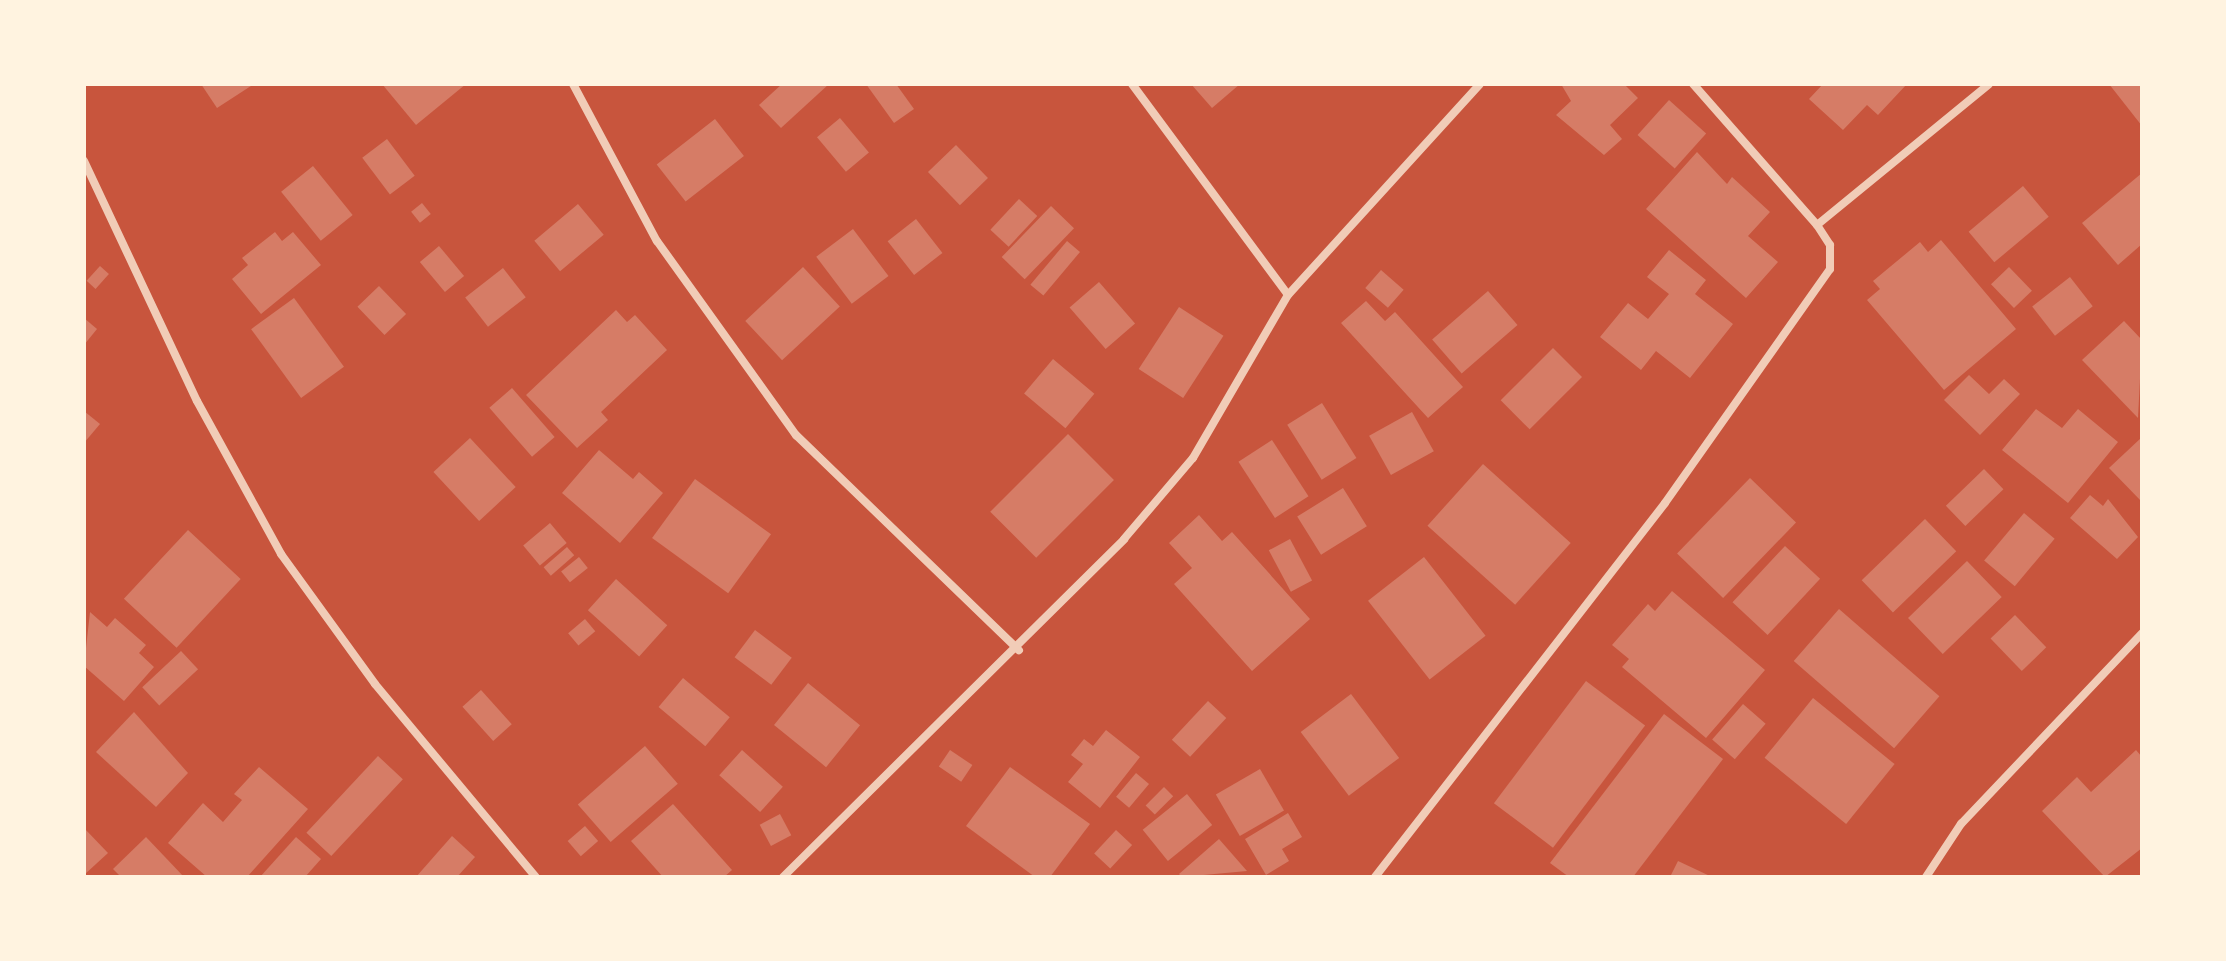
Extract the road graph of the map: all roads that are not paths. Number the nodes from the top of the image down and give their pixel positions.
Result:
1 (573, 84) edge
2 (1132, 84) edge
3 (1480, 84) edge
4 (1693, 84) edge
5 (1989, 84) edge
6 (84, 161) edge
7 (1817, 225) junction
8 (1288, 295) junction
9 (2142, 633) edge
10 (1019, 650) junction
11 (536, 877) edge
12 (783, 877) edge
13 (1375, 877) edge
14 (1926, 877) edge

1 - 10 street
2 - 8 street
3 - 8 street
4 - 7 street
5 - 7 street
6 - 11 street
7 - 13 street
8 - 10 street
9 - 14 street
10 - 12 street

